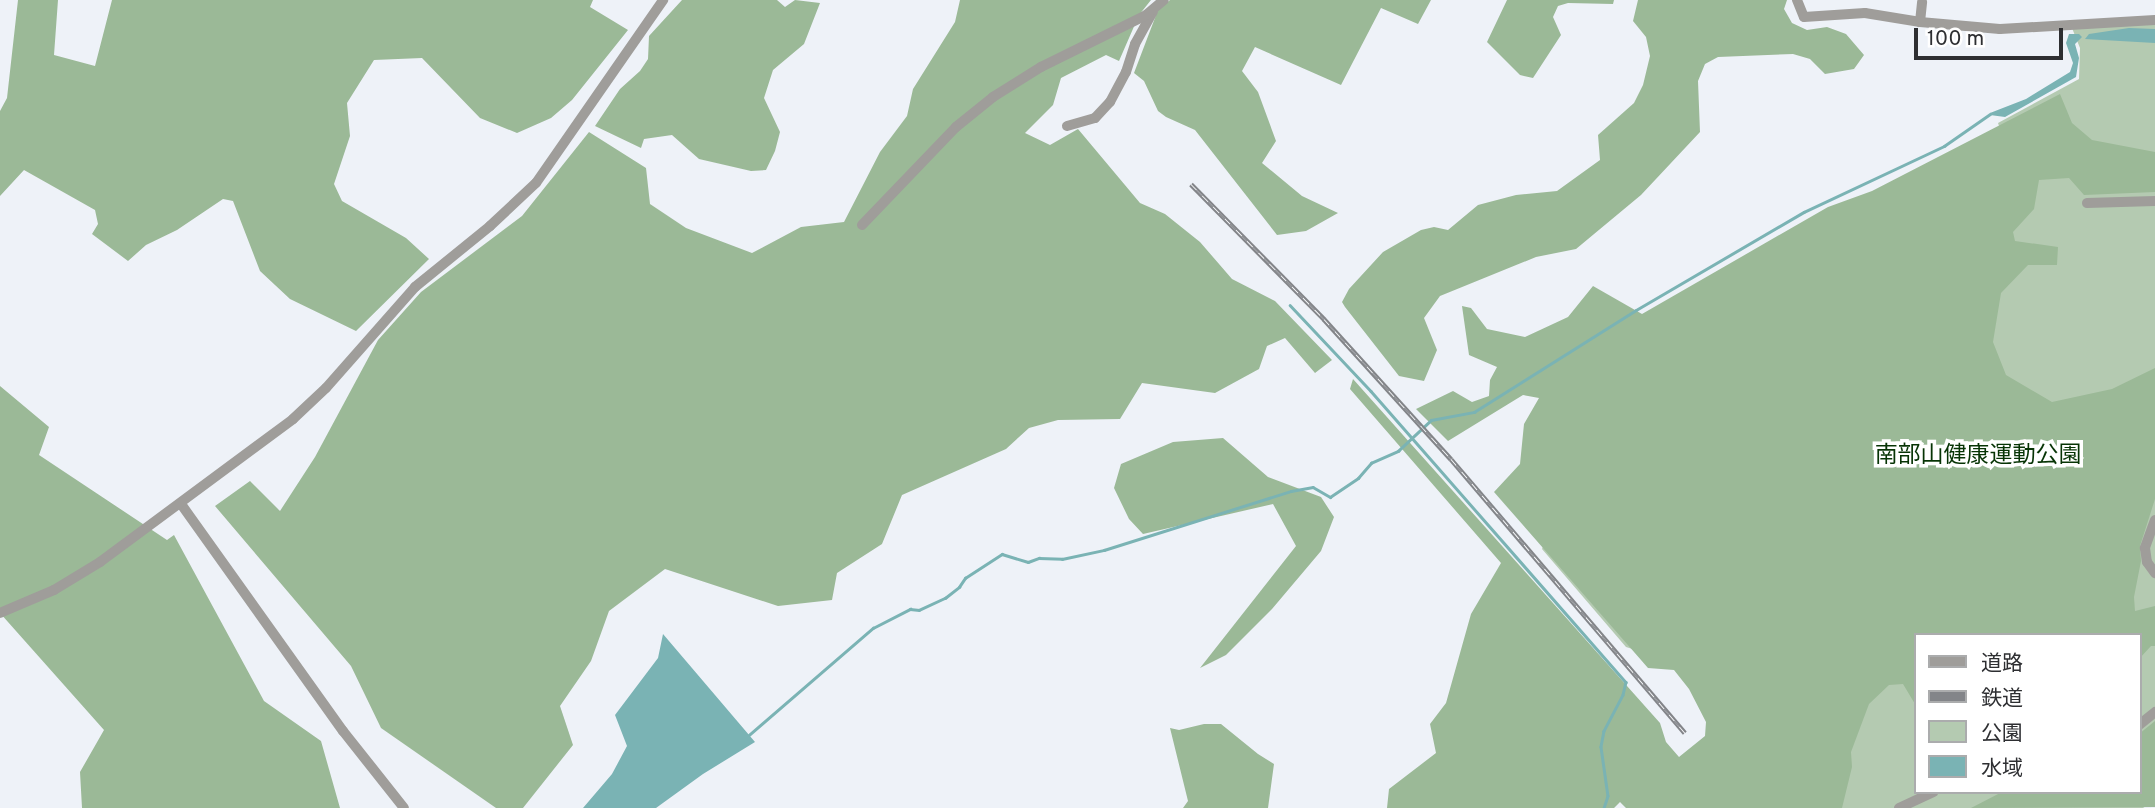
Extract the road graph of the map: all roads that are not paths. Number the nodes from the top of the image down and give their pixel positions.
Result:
1 (663, 0) edge
2 (1797, 0) edge
3 (1922, 2) dead end
4 (1160, 3) edge
5 (2155, 20) edge
6 (1920, 22) junction
7 (1067, 126) dead end
8 (2155, 201) edge
9 (2087, 203) dead end
10 (862, 226) dead end
11 (181, 504) junction
12 (2155, 520) edge
13 (2155, 573) edge
14 (0, 613) edge
15 (2155, 712) edge
16 (2141, 723) edge
17 (1929, 794) edge
18 (404, 808) edge
19 (1899, 808) edge

1 - 11 street
2 - 6 street
3 - 6 street
4 - 7 street
4 - 10 street
5 - 6 street
8 - 9 street
11 - 14 street
11 - 18 street
12 - 13 street
15 - 16 street
17 - 19 street

